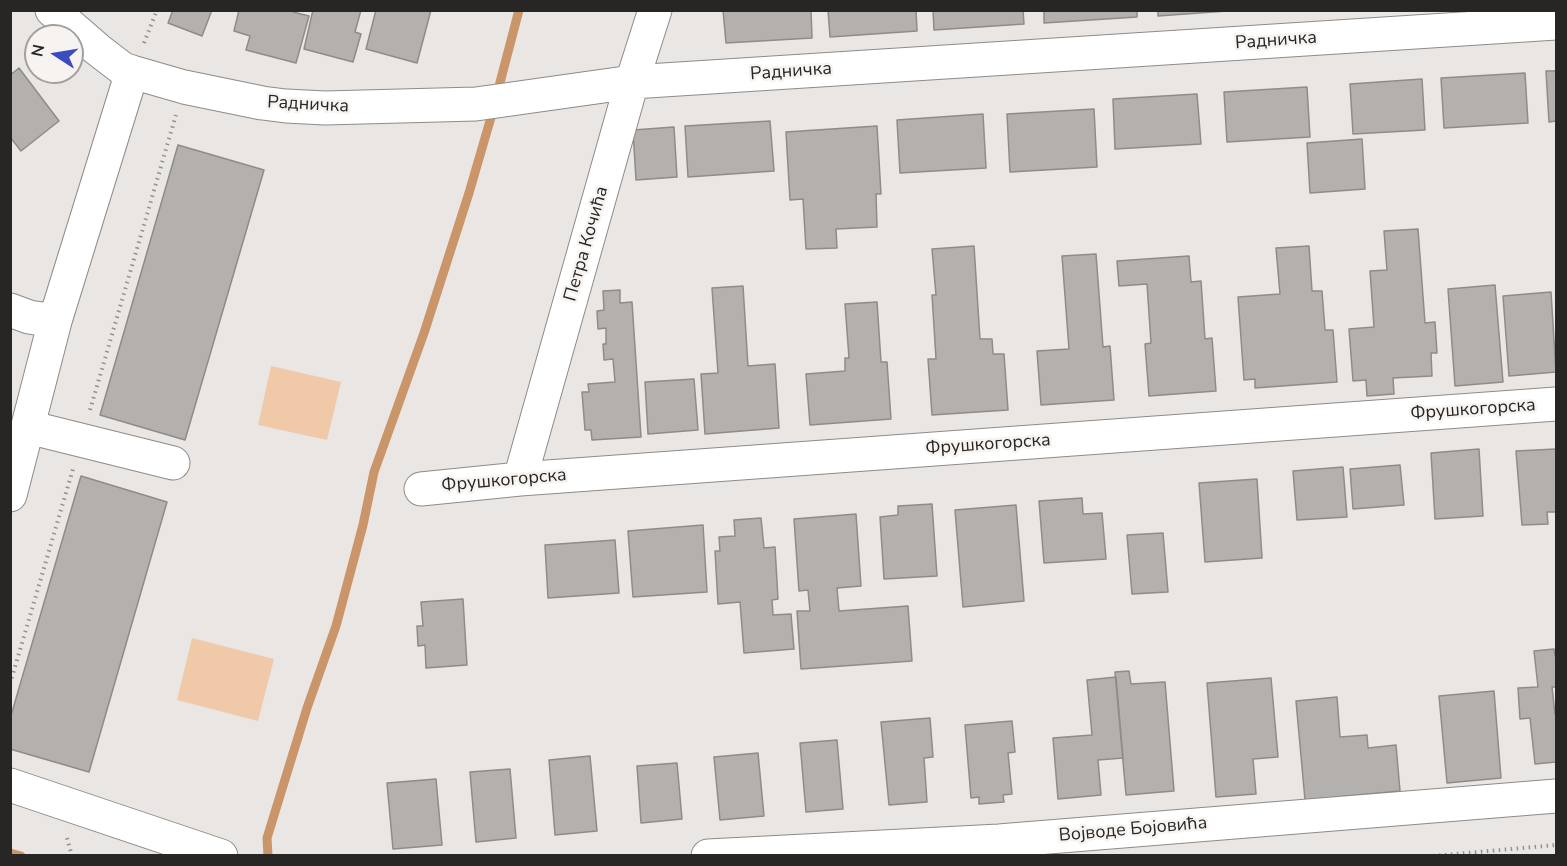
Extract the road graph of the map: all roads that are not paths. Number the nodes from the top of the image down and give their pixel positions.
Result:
1 (52, 10) edge
2 (655, 10) edge
3 (1557, 23) edge
4 (132, 72) junction
5 (632, 82) junction
6 (10, 310) edge
7 (56, 321) junction
8 (1557, 404) edge
9 (28, 427) junction
10 (173, 463) dead end
11 (520, 478) junction
12 (421, 489) dead end
13 (10, 495) edge
14 (10, 785) edge
15 (1557, 796) edge
16 (1000, 848) edge
17 (206, 853) edge
18 (708, 855) edge

1 - 4 street, Радничка
2 - 5 street, Петра Кочића
3 - 5 street, Радничка
4 - 5 street, Радничка
4 - 7 street
5 - 11 street, Петра Кочића
6 - 7 street
7 - 9 street
8 - 11 street, Фрушкогорска
9 - 10 street
9 - 13 street
11 - 12 street, Фрушкогорска
14 - 17 street
15 - 16 street, Војводе Бојовића
16 - 18 street, Војводе Бојовића

